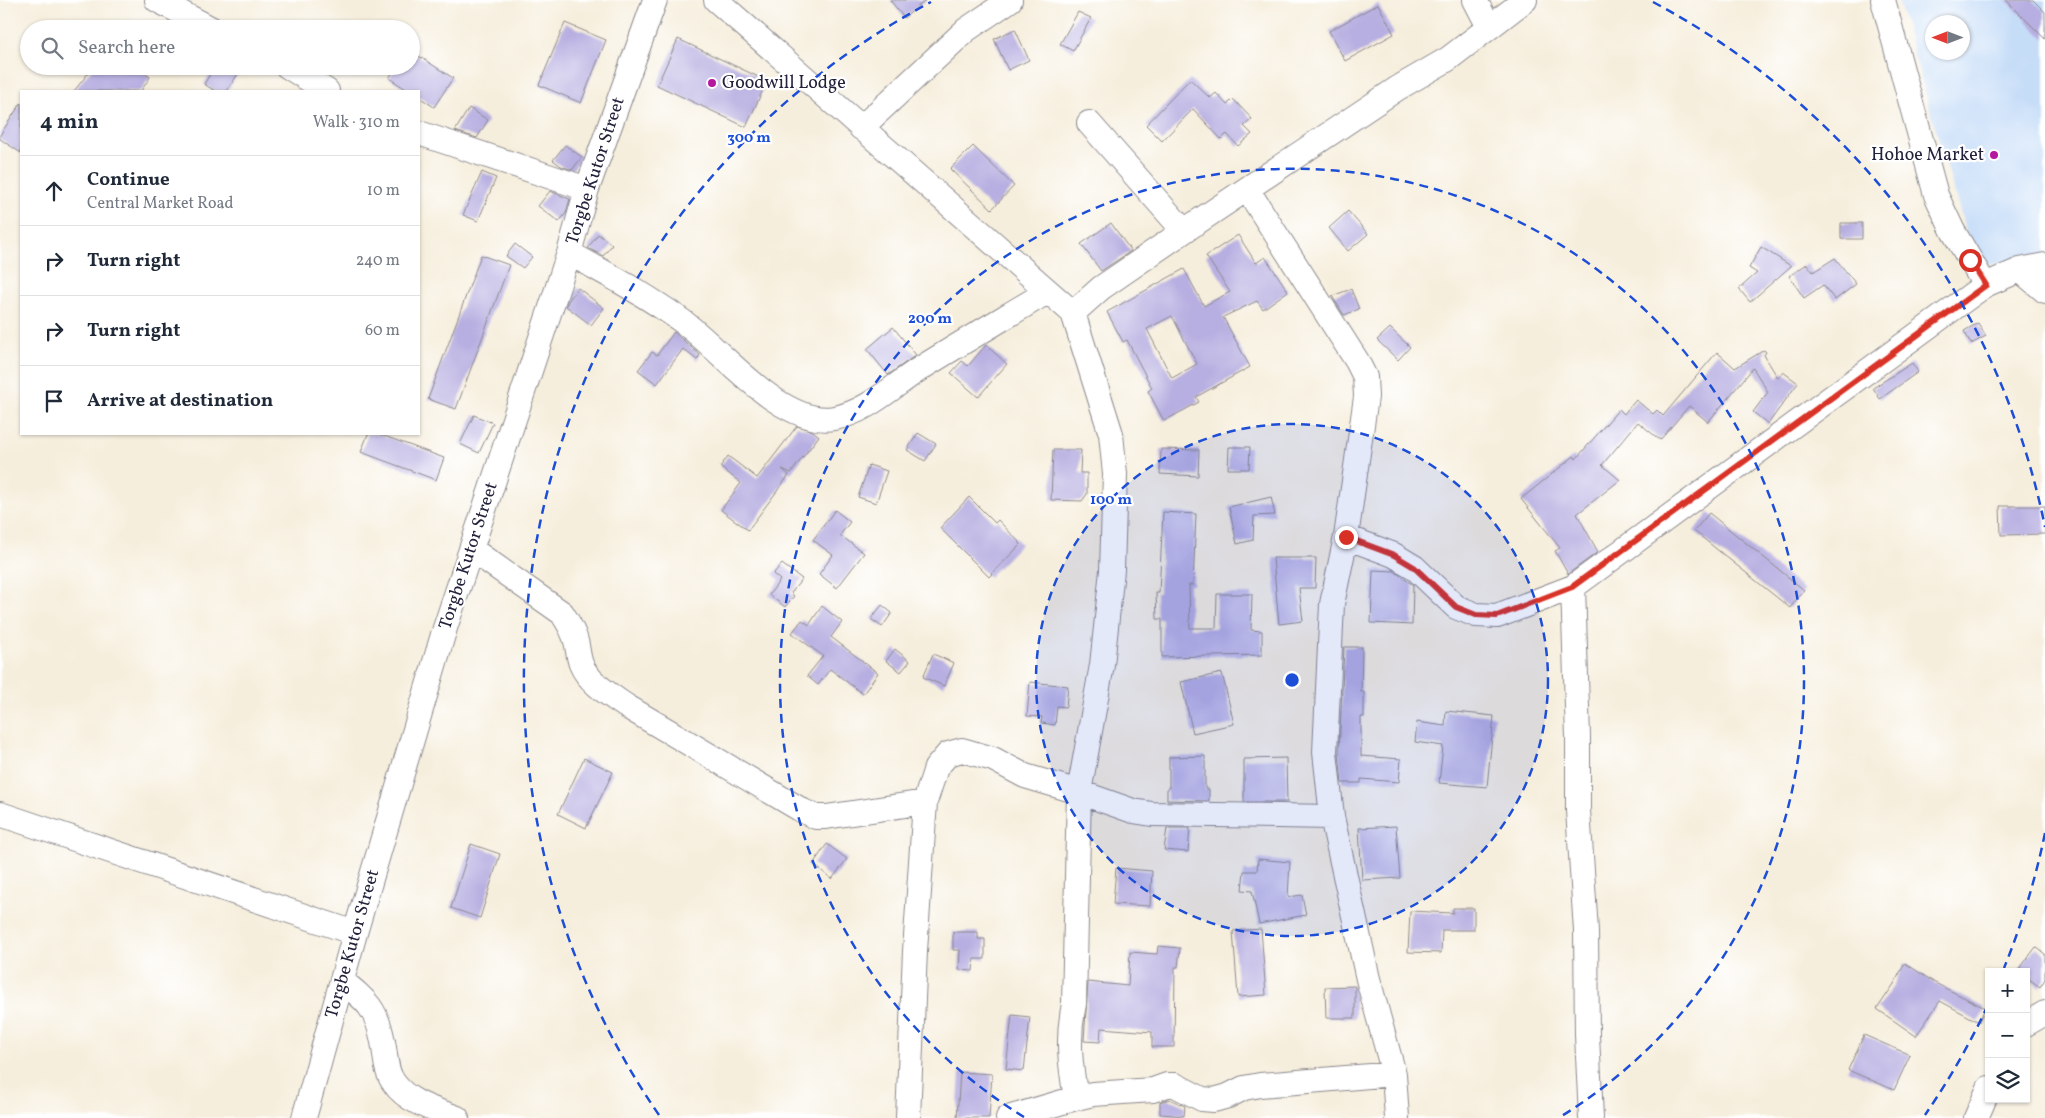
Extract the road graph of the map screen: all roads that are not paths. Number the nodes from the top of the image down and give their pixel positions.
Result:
1 (157, 0) edge
2 (654, 0) edge
3 (716, 0) edge
4 (1010, 0) edge
5 (1474, 0) edge
6 (1524, 0) edge
7 (1883, 0) edge
8 (195, 20) edge
9 (1489, 27) junction
10 (301, 75) edge
11 (325, 90) edge
12 (1089, 123) dead end
13 (861, 128) junction
14 (420, 133) edge
15 (587, 189) junction
16 (1247, 189) junction
17 (1184, 230) junction
18 (569, 252) junction
19 (2045, 265) edge
20 (2020, 270) junction
21 (1986, 285) junction
22 (2045, 290) edge
23 (1047, 292) junction
24 (1073, 313) junction
25 (1346, 537) junction
26 (472, 549) junction
27 (1572, 587) junction
28 (1079, 792) junction
29 (925, 802) junction
30 (0, 814) edge
31 (1332, 817) junction
32 (355, 933) junction
33 (342, 980) junction
34 (2045, 1013) edge
35 (2030, 1022) edge
36 (1394, 1074) junction
37 (1985, 1097) edge
38 (1076, 1098) junction
39 (304, 1118) edge
40 (457, 1118) edge
41 (908, 1118) edge
42 (1008, 1118) edge
43 (1397, 1118) edge
44 (1591, 1118) edge
45 (1976, 1118) edge

1 - 8 street
2 - 15 street, Torgbe Kutor Street
3 - 13 street
4 - 13 street
5 - 9 street
6 - 9 street
7 - 21 street
9 - 16 street
10 - 11 street
12 - 17 street
13 - 23 street
14 - 15 street
15 - 18 street, Torgbe Kutor Street
16 - 17 street
16 - 25 street
17 - 24 street
18 - 23 street
18 - 26 street, Torgbe Kutor Street
19 - 20 street
20 - 21 street
20 - 22 street
21 - 27 street
23 - 24 street
24 - 28 street
25 - 27 street
25 - 31 street
26 - 29 street
26 - 32 street, Torgbe Kutor Street
27 - 44 street
28 - 29 street
28 - 31 street
28 - 38 street
29 - 41 street
30 - 32 street
31 - 36 street
32 - 33 street, Torgbe Kutor Street
33 - 39 street, Torgbe Kutor Street
33 - 40 street
34 - 35 street
36 - 38 street
36 - 43 street
37 - 45 street
38 - 42 street

